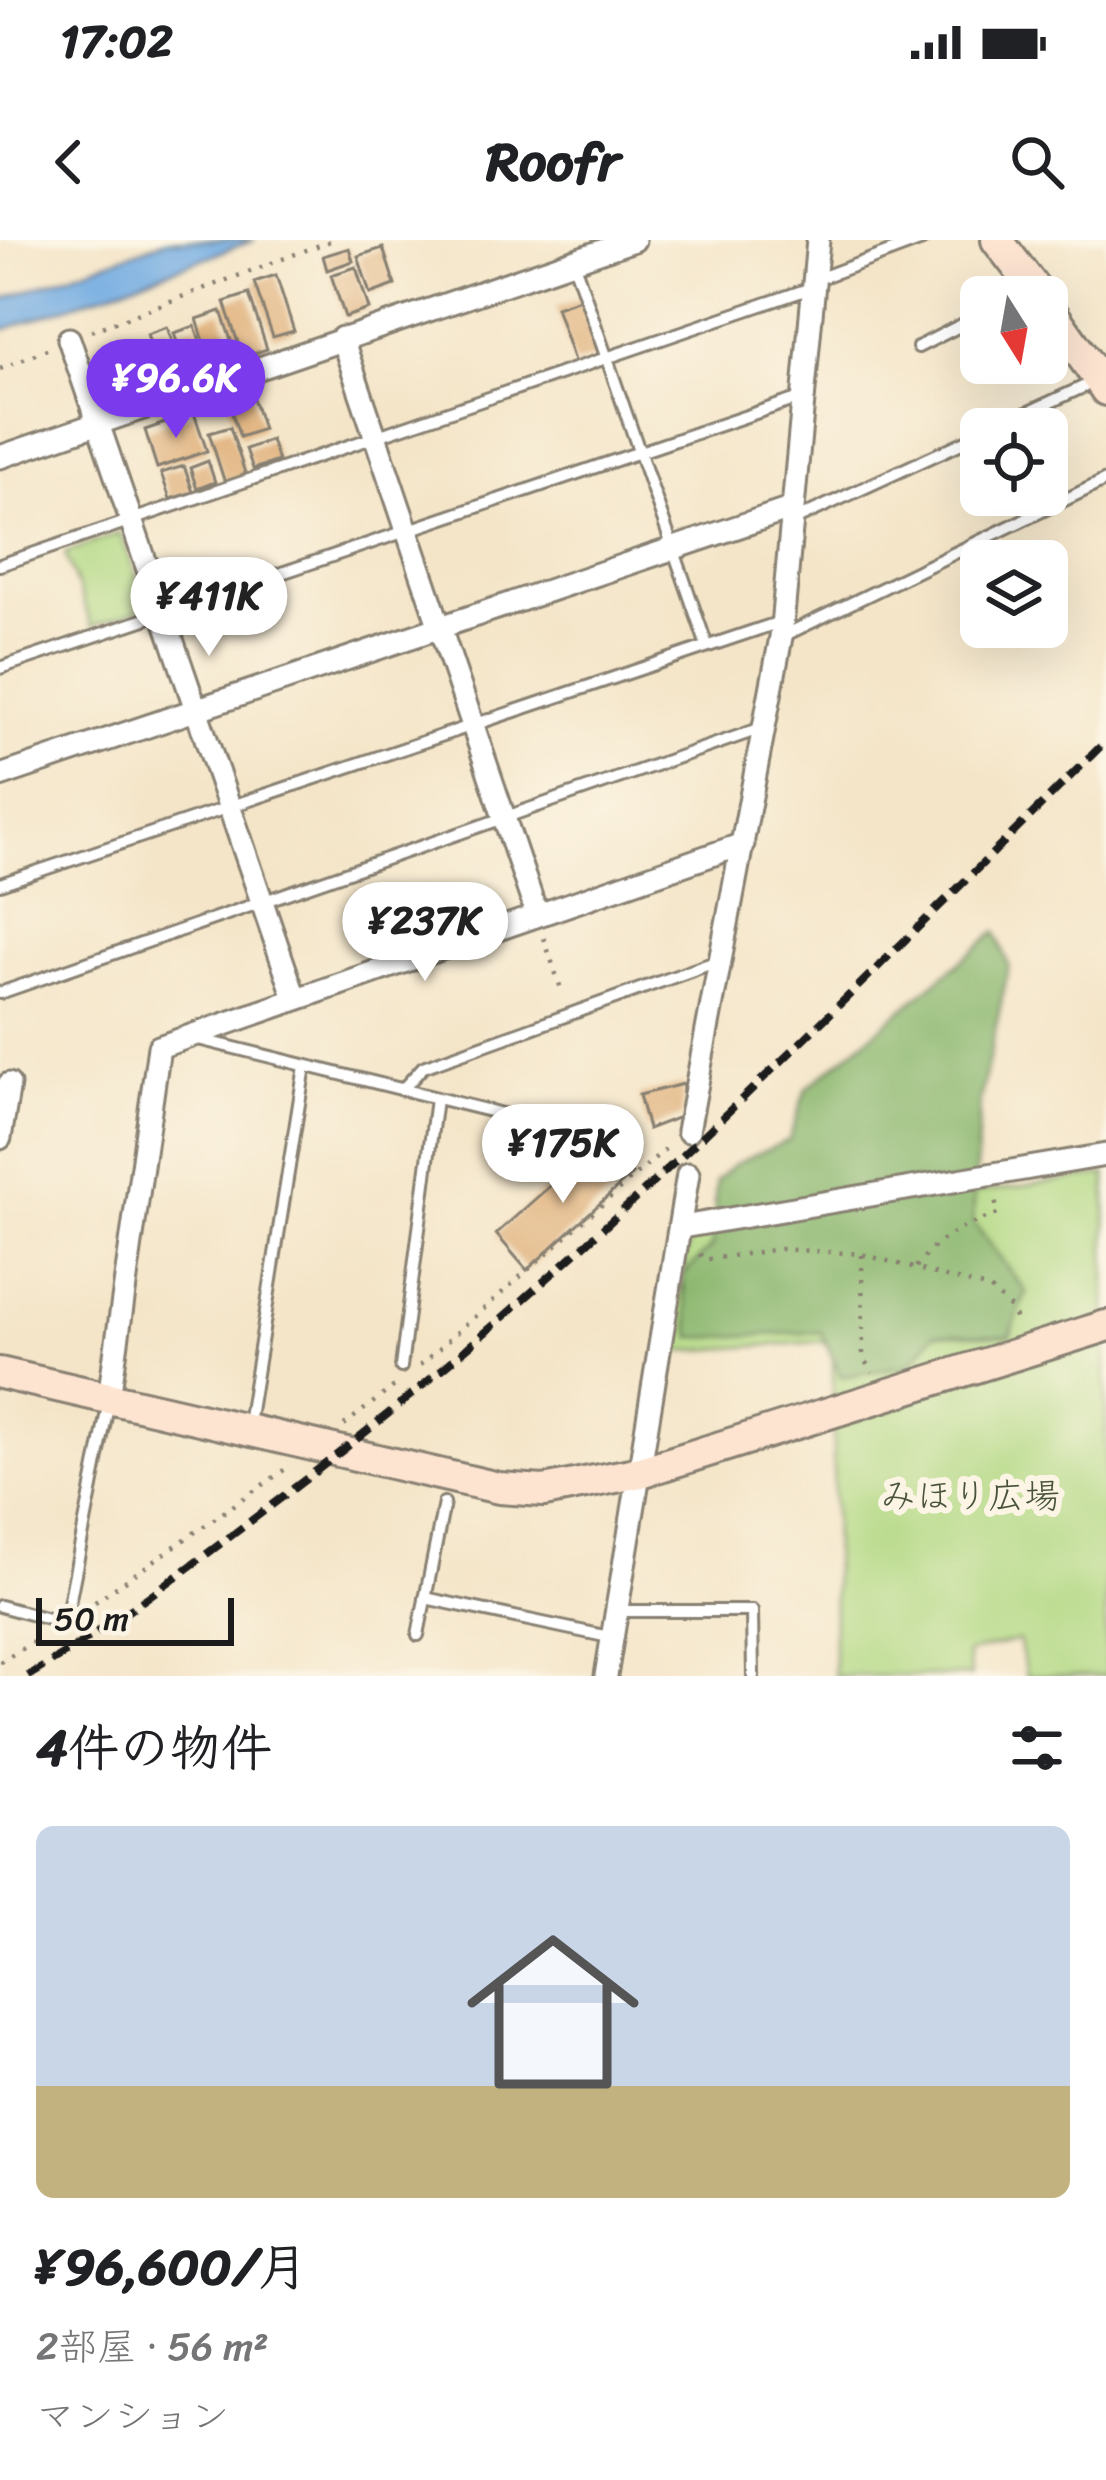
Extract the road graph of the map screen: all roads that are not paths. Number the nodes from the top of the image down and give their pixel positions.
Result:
1 (634, 240) edge
2 (818, 240) edge
3 (922, 240) edge
4 (997, 240) edge
5 (573, 261) junction
6 (1020, 276) edge
7 (814, 283) junction
8 (960, 326) edge
9 (342, 338) junction
10 (69, 339) road end
11 (1068, 341) edge
12 (917, 347) dead end
13 (609, 357) junction
14 (1102, 385) edge
15 (800, 398) junction
16 (1044, 408) edge
17 (98, 424) junction
18 (376, 437) junction
19 (960, 443) edge
20 (641, 452) junction
21 (0, 458) edge
22 (1106, 480) edge
23 (790, 516) junction
24 (131, 520) junction
25 (407, 531) junction
26 (674, 548) junction
27 (0, 565) edge
28 (163, 614) junction
29 (440, 627) junction
30 (782, 629) junction
31 (707, 646) junction
32 (0, 668) edge
33 (196, 710) junction
34 (472, 724) junction
35 (764, 728) junction
36 (0, 776) edge
37 (229, 807) junction
38 (504, 819) junction
39 (743, 844) junction
40 (0, 884) edge
41 (262, 902) junction
42 (537, 915) junction
43 (722, 960) junction
44 (0, 993) edge
45 (295, 998) junction
46 (188, 1036) junction
47 (305, 1066) junction
48 (9, 1084) dead end
49 (402, 1090) junction
50 (436, 1099) junction
51 (575, 1132) dead end
52 (684, 1133) road end
53 (0, 1138) edge
54 (1106, 1155) edge
55 (688, 1174) dead end
56 (689, 1226) junction
57 (1106, 1326) edge
58 (407, 1369) road end
59 (0, 1372) edge
60 (110, 1398) junction
61 (247, 1430) junction
62 (641, 1472) junction
63 (444, 1503) dead end
64 (425, 1598) junction
65 (0, 1606) edge
66 (618, 1611) junction
67 (418, 1635) dead end
68 (614, 1638) junction
69 (606, 1676) edge
70 (753, 1676) edge

1 - 5 street
2 - 7 street
3 - 7 lane
4 - 6 street
5 - 9 street
5 - 13 lane
7 - 13 lane
7 - 15 street
8 - 12 lane
9 - 17 street
9 - 18 street
10 - 17 street
11 - 14 street
13 - 18 lane
13 - 20 lane
14 - 16 lane
15 - 20 lane
15 - 23 street
17 - 21 street
17 - 24 street
18 - 24 lane
18 - 25 street
19 - 23 lane
20 - 25 lane
20 - 26 lane
22 - 30 lane
23 - 26 street
23 - 30 street
24 - 27 lane
24 - 28 street
25 - 28 lane
25 - 29 street
26 - 29 street
26 - 31 lane
28 - 32 lane
28 - 33 street
29 - 33 street
29 - 34 street
30 - 31 lane
30 - 35 street
31 - 34 lane
33 - 36 street
33 - 37 street
34 - 37 lane
34 - 38 street
35 - 38 lane
35 - 39 street
37 - 40 lane
37 - 41 street
38 - 41 lane
38 - 42 street
39 - 42 street
39 - 43 street
41 - 44 lane
41 - 45 street
42 - 45 street
43 - 49 lane
43 - 52 street
45 - 46 street
46 - 47 lane
46 - 60 street
47 - 49 lane
47 - 61 lane
48 - 53 street
49 - 50 lane
50 - 51 lane
50 - 58 lane
54 - 56 street
55 - 56 street
56 - 62 street
57 - 62 street
59 - 60 street
60 - 61 street
60 - 65 lane
61 - 62 street
62 - 66 street
63 - 64 lane
64 - 67 lane
64 - 68 lane
66 - 68 street
66 - 70 lane
68 - 69 street

